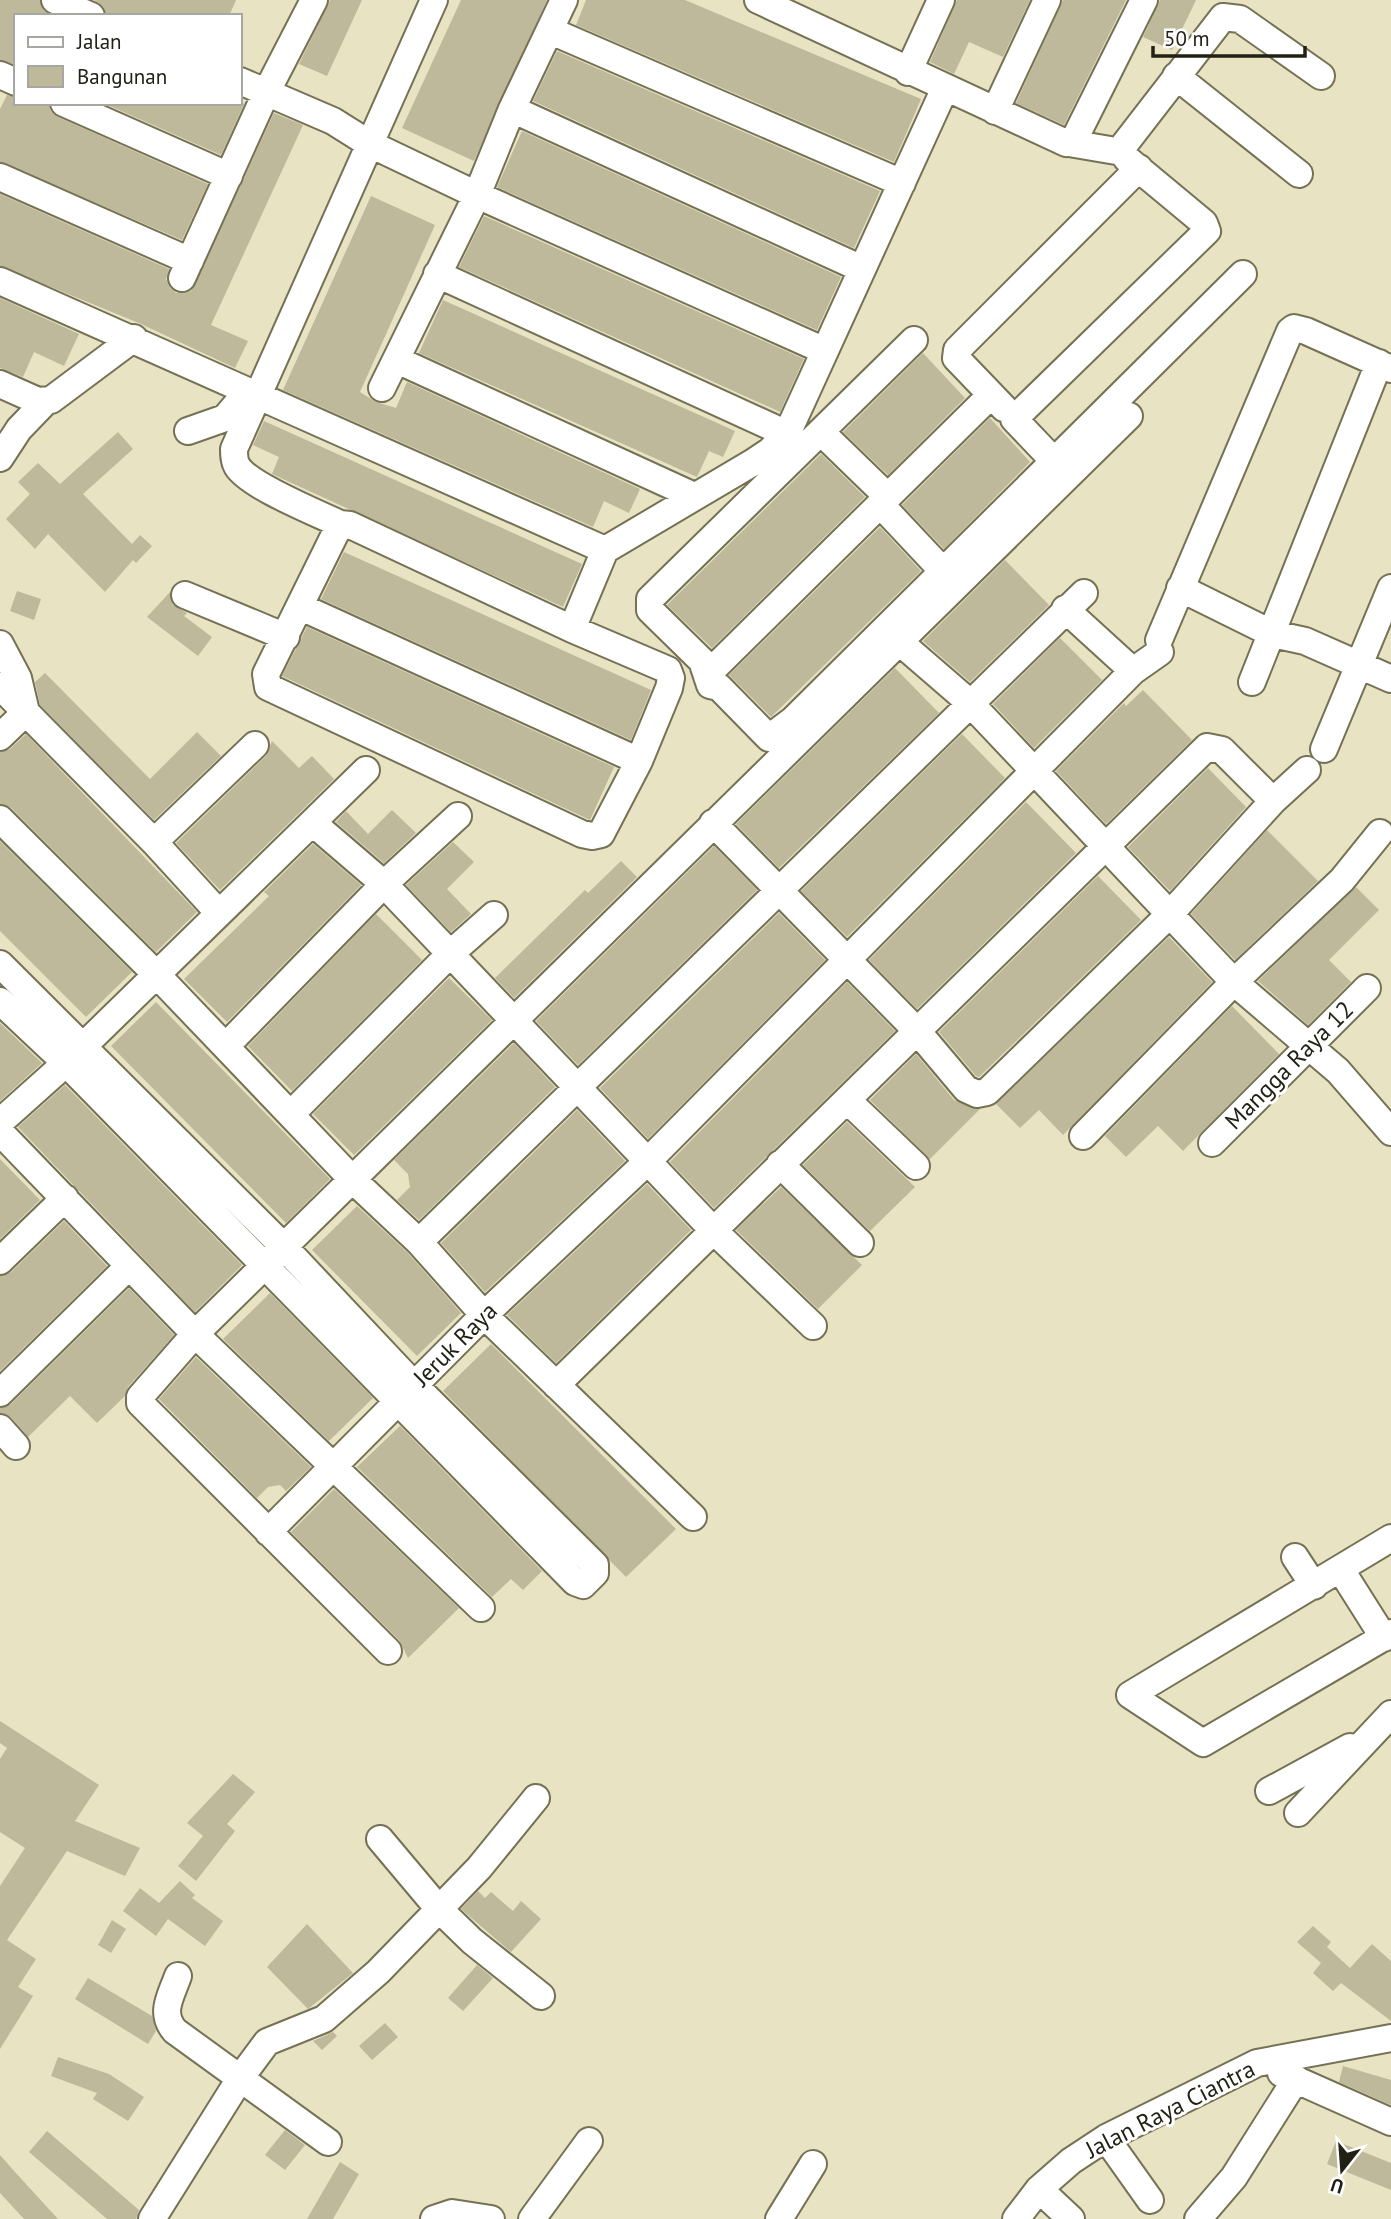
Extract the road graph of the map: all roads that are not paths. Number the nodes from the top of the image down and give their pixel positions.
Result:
1 (55, 0) edge
2 (434, 0) edge
3 (564, 0) edge
4 (758, 0) edge
5 (941, 0) edge
6 (1047, 0) edge
7 (1144, 0) edge
8 (305, 3) edge
9 (86, 14) edge
10 (551, 31) junction
11 (908, 72) junction
12 (1177, 76) junction
13 (1321, 76) dead end
14 (242, 82) edge
15 (945, 88) junction
16 (266, 93) junction
17 (69, 105) edge
18 (512, 109) junction
19 (995, 111) junction
20 (368, 143) junction
21 (1069, 143) junction
22 (1131, 160) junction
23 (1299, 174) dead end
24 (229, 176) junction
25 (0, 177) edge
26 (901, 183) junction
27 (477, 195) junction
28 (862, 269) junction
29 (437, 274) junction
30 (1243, 274) dead end
31 (0, 281) edge
32 (134, 338) junction
33 (915, 340) dead end
34 (825, 351) junction
35 (397, 360) junction
36 (1385, 366) edge
37 (0, 384) edge
38 (382, 388) dead end
39 (253, 393) junction
40 (991, 395) junction
41 (45, 402) junction
42 (1129, 416) dead end
43 (1014, 419) junction
44 (188, 431) dead end
45 (822, 433) junction
46 (787, 434) junction
47 (0, 458) edge
48 (1055, 462) junction
49 (694, 496) junction
50 (884, 501) junction
51 (340, 524) junction
52 (605, 550) junction
53 (942, 570) junction
54 (1181, 588) junction
55 (1391, 588) edge
56 (185, 595) dead end
57 (301, 607) junction
58 (572, 629) junction
59 (1273, 634) junction
60 (286, 637) junction
61 (892, 637) junction
62 (0, 644) edge
63 (1358, 665) junction
64 (1133, 671) junction
65 (707, 675) junction
66 (1391, 679) edge
67 (1252, 682) dead end
68 (0, 686) edge
69 (969, 702) junction
70 (26, 712) junction
71 (0, 737) edge
72 (256, 745) dead end
73 (1324, 749) dead end
74 (639, 761) junction
75 (366, 769) dead end
76 (1035, 769) junction
77 (1307, 770) dead end
78 (1273, 801) junction
79 (458, 816) dead end
80 (0, 819) edge
81 (713, 822) junction
82 (314, 824) junction
83 (1380, 833) dead end
84 (154, 842) junction
85 (1107, 846) junction
86 (384, 884) junction
87 (780, 888) junction
88 (218, 912) junction
89 (1170, 914) junction
90 (495, 915) dead end
91 (451, 953) junction
92 (847, 961) junction
93 (0, 964) edge
94 (157, 975) junction
95 (1234, 982) junction
96 (1367, 988) dead end
97 (0, 1001) edge
98 (511, 1021) junction
99 (918, 1032) junction
100 (226, 1046) junction
101 (1308, 1047) junction
102 (74, 1055) junction
103 (580, 1087) junction
104 (847, 1101) junction
105 (291, 1114) junction
106 (0, 1122) edge
107 (0, 1132) edge
108 (1391, 1132) edge
109 (1083, 1136) dead end
110 (1212, 1143) dead end
111 (648, 1162) junction
112 (780, 1164) junction
113 (916, 1166) dead end
114 (354, 1180) junction
115 (65, 1198) junction
116 (713, 1230) junction
117 (419, 1242) junction
118 (860, 1243) dead end
119 (285, 1248) junction
120 (0, 1261) edge
121 (130, 1266) junction
122 (266, 1267) junction
123 (484, 1315) junction
124 (813, 1326) dead end
125 (195, 1334) junction
126 (556, 1385) junction
127 (0, 1393) edge
128 (406, 1393) junction
129 (332, 1466) junction
130 (693, 1517) dead end
131 (268, 1532) junction
132 (546, 1532) dead end
133 (1391, 1538) edge
134 (1295, 1557) dead end
135 (1341, 1570) junction
136 (1314, 1586) junction
137 (481, 1608) dead end
138 (1386, 1642) edge
139 (388, 1651) dead end
140 (1391, 1714) edge
141 (1370, 1736) junction
142 (1269, 1791) dead end
143 (536, 1798) dead end
144 (1298, 1813) dead end
145 (380, 1839) dead end
146 (438, 1908) junction
147 (178, 1976) dead end
148 (541, 1996) dead end
149 (1391, 2038) edge
150 (1257, 2063) junction
151 (241, 2077) junction
152 (1296, 2079) junction
153 (1391, 2122) edge
154 (1107, 2138) junction
155 (589, 2141) dead end
156 (328, 2142) dead end
157 (813, 2164) dead end
158 (1039, 2189) junction
159 (1150, 2200) dead end
160 (152, 2219) edge
161 (434, 2219) edge
162 (491, 2219) edge
163 (532, 2219) edge
164 (779, 2219) edge
165 (1016, 2219) edge
166 (1071, 2219) edge
167 (1198, 2219) edge

1 - 9 street
2 - 20 street
3 - 10 street
4 - 11 street
5 - 11 street
6 - 19 street
7 - 21 street
8 - 16 street
10 - 18 street
10 - 26 street
11 - 15 street
12 - 13 street
12 - 22 street
12 - 23 street
14 - 16 street
15 - 19 street
15 - 26 street
16 - 20 street
16 - 24 street
17 - 24 street
18 - 27 street
18 - 28 street
19 - 21 street
20 - 27 street
20 - 39 street
21 - 22 street
22 - 40 street
22 - 43 street
24 - 25 street
26 - 28 street
27 - 29 street
27 - 34 street
28 - 34 street
29 - 35 street
29 - 46 street
30 - 48 street
31 - 32 street
32 - 39 street
32 - 41 street
33 - 45 street
34 - 46 street
35 - 38 street
35 - 49 street
36 - 54 street
36 - 59 street
37 - 41 street
39 - 44 street
39 - 51 street
39 - 52 street
40 - 43 street
40 - 50 street
41 - 47 street
42 - 61 street
43 - 48 street
45 - 50 street
45 - 65 street
46 - 49 street
48 - 53 street
49 - 52 street
50 - 53 street
50 - 65 street
51 - 57 street
51 - 58 street
52 - 58 street
53 - 61 street
54 - 59 street
54 - 64 street, Jeruk Raya
55 - 63 street
56 - 60 street
57 - 60 street
57 - 74 street
58 - 74 street
59 - 63 street
59 - 67 street
60 - 74 street
61 - 65 street
61 - 69 street
61 - 81 street
62 - 70 street
63 - 66 street
63 - 73 street
64 - 69 street
64 - 76 street, Jeruk Raya
68 - 70 street
69 - 76 street
69 - 87 street
70 - 71 street
70 - 84 street
72 - 84 street
75 - 82 street
76 - 85 street
76 - 92 street, Jeruk Raya
77 - 78 street
78 - 85 street
78 - 89 street
79 - 86 street
80 - 94 street
81 - 87 street
81 - 98 street
82 - 86 street
82 - 88 street
83 - 95 street
84 - 88 street
85 - 89 street
85 - 99 street
86 - 91 street
86 - 100 street
87 - 92 street
87 - 103 street
88 - 94 street
89 - 95 street
89 - 99 street
90 - 91 street
91 - 98 street
91 - 105 street
92 - 99 street
92 - 111 street, Jeruk Raya
93 - 102 street
94 - 100 street
94 - 102 street
95 - 101 street
95 - 109 street
96 - 101 street, Mangga Raya 12
97 - 102 street
98 - 103 street
98 - 114 street
99 - 104 street
100 - 105 street
101 - 108 street
101 - 110 street, Mangga Raya 12
102 - 106 street
102 - 119 street
102 - 122 street
103 - 111 street
103 - 117 street
104 - 112 street
104 - 113 street
105 - 114 street
107 - 115 street
111 - 116 street
111 - 123 street, Jeruk Raya
112 - 116 street
112 - 118 street
114 - 117 street
114 - 119 street
115 - 120 street
115 - 121 street
116 - 124 street
116 - 126 street
117 - 123 street
119 - 122 street
119 - 128 street
121 - 125 street
121 - 127 street
122 - 125 street
122 - 128 street
123 - 126 street
123 - 128 street, Jeruk Raya
125 - 129 street
125 - 131 street
126 - 130 street
128 - 129 street, Jeruk Raya
128 - 132 street
129 - 131 street, Jeruk Raya
129 - 137 street
131 - 139 street
133 - 135 street
134 - 136 street
135 - 136 street
135 - 138 street
136 - 138 street
140 - 141 street
141 - 142 street
141 - 144 street
143 - 146 street
145 - 146 street
146 - 148 street
146 - 151 street
147 - 151 street
149 - 150 street, Jalan Raya Ciantra
150 - 152 street
150 - 154 street, Jalan Raya Ciantra
151 - 156 street
151 - 160 street
152 - 153 street
152 - 167 street
154 - 158 street, Jalan Raya Ciantra
154 - 159 street
155 - 163 street
157 - 164 street
158 - 165 street, Jalan Raya Ciantra
158 - 166 street
161 - 162 street

